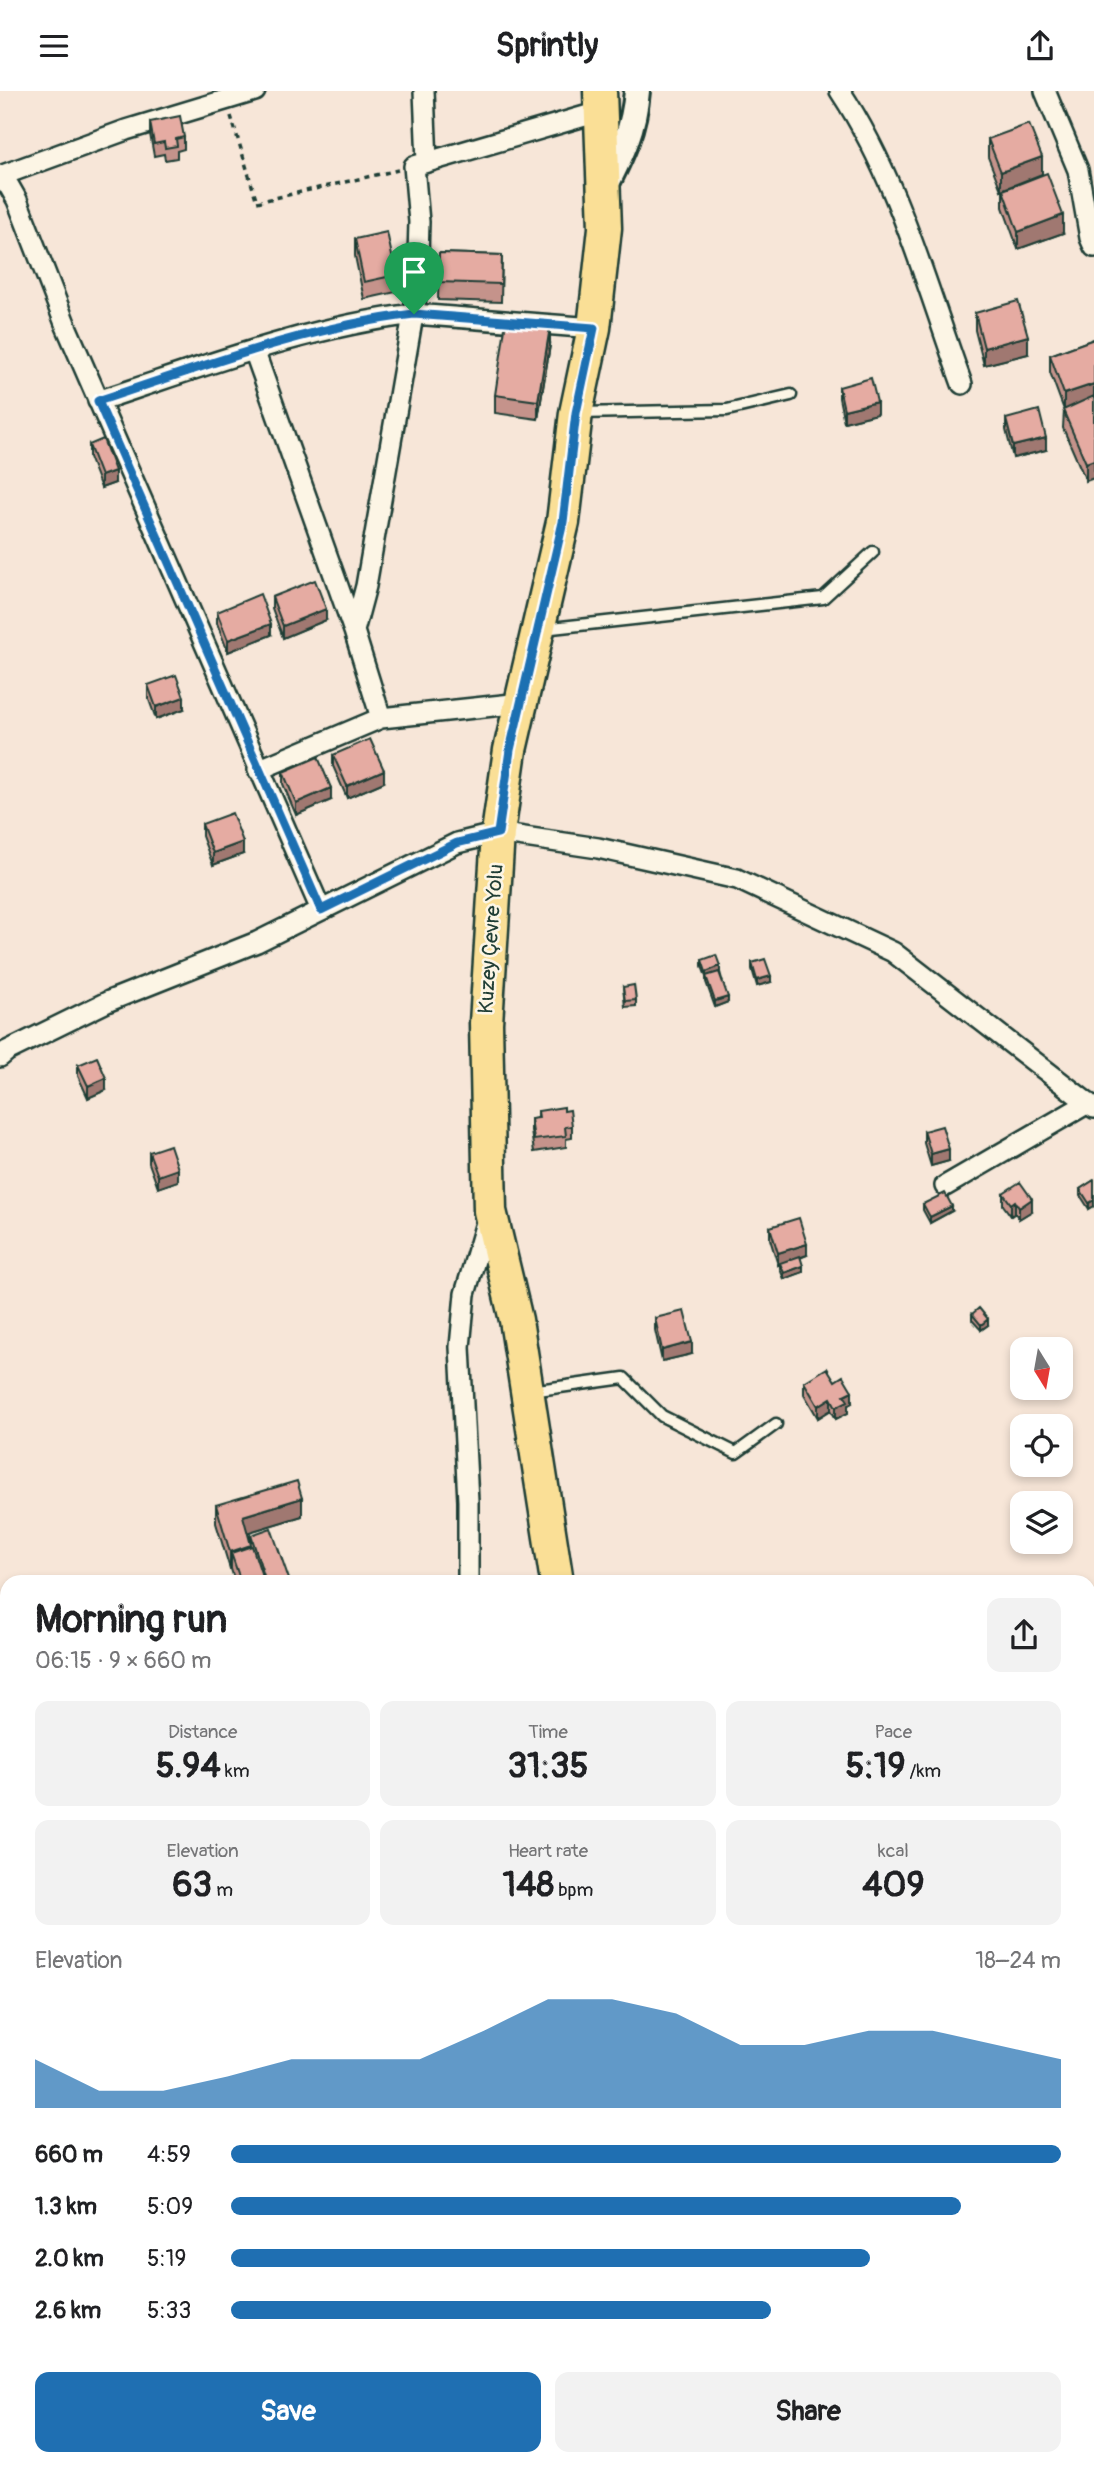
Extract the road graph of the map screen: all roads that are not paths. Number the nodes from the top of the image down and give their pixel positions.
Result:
1 (255, 91) edge
2 (424, 91) edge
3 (637, 91) edge
4 (840, 91) edge
5 (1045, 91) edge
6 (601, 101) edge
7 (421, 164) junction
8 (0, 178) edge
9 (605, 187) junction
10 (1093, 241) edge
11 (414, 314) junction
12 (594, 328) junction
13 (254, 350) junction
14 (962, 384) dead end
15 (791, 395) dead end
16 (98, 401) junction
17 (576, 413) junction
18 (873, 552) dead end
19 (538, 629) junction
20 (354, 631) junction
21 (521, 703) junction
22 (382, 719) junction
23 (258, 769) junction
24 (498, 833) junction
25 (321, 910) junction
26 (0, 1057) edge
27 (1091, 1105) edge
28 (945, 1186) dead end
29 (490, 1211) junction
30 (527, 1391) junction
31 (776, 1423) dead end
32 (468, 1575) edge
33 (556, 1575) edge

1 - 8 street
2 - 7 street
3 - 9 street
4 - 14 street
5 - 10 street
6 - 7 street
6 - 9 main road, Kuzey Çevre Yolu
7 - 11 street
8 - 16 street
9 - 12 main road, Kuzey Çevre Yolu
11 - 12 street
11 - 13 street
11 - 20 street
12 - 17 main road, Kuzey Çevre Yolu
13 - 16 street
13 - 20 street
15 - 17 lane
16 - 23 street
17 - 19 main road, Kuzey Çevre Yolu
18 - 19 lane
19 - 21 main road, Kuzey Çevre Yolu
20 - 22 street
21 - 22 street
21 - 24 main road, Kuzey Çevre Yolu
22 - 23 street
23 - 25 street
24 - 25 street
24 - 27 street
24 - 29 main road, Kuzey Çevre Yolu
25 - 26 street
27 - 28 street
29 - 30 main road, Kuzey Çevre Yolu
29 - 32 street
30 - 31 lane
30 - 33 main road, Kuzey Çevre Yolu

